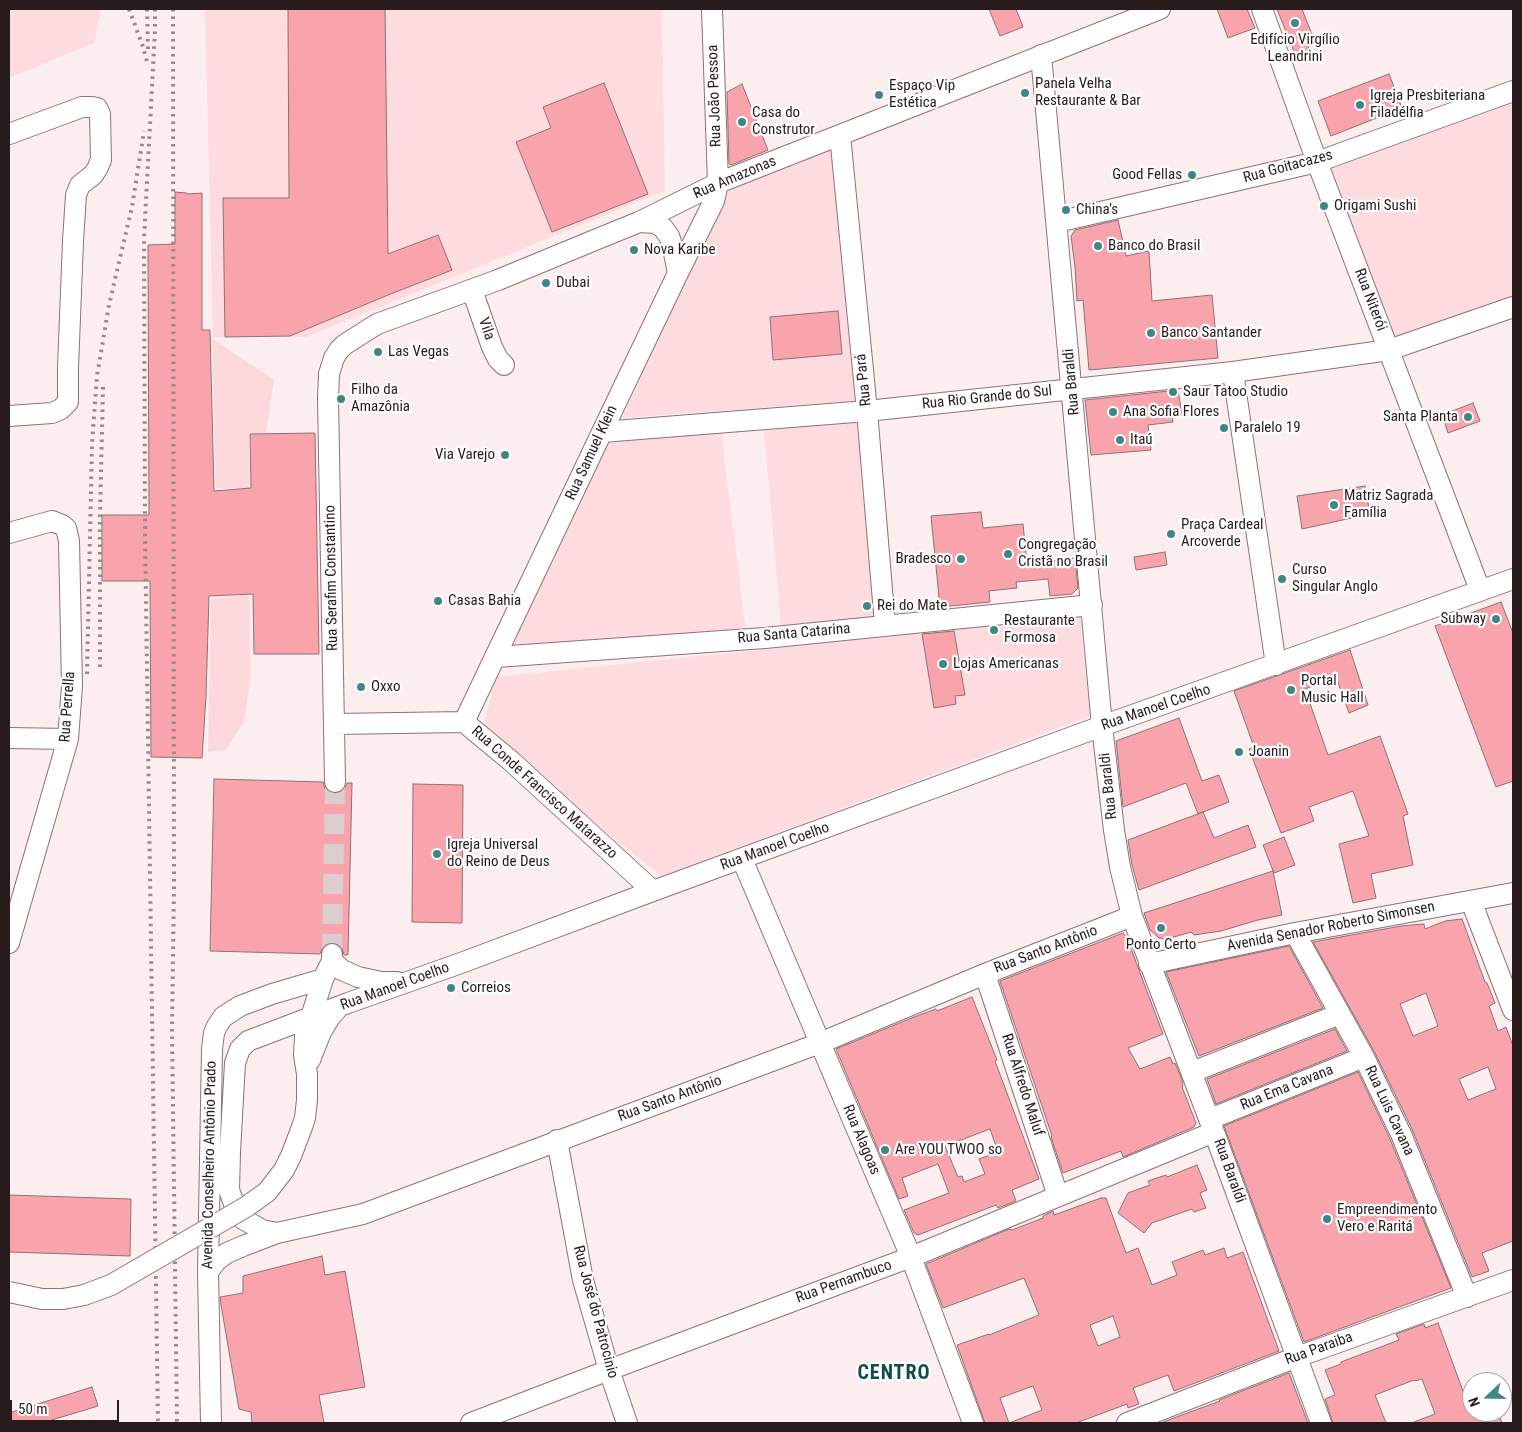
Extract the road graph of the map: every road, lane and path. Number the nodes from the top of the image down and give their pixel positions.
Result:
1 (712, 9) edge
2 (1160, 9) edge
3 (1262, 9) edge
4 (1041, 55) junction
5 (1513, 90) edge
6 (9, 134) edge
7 (840, 135) junction
8 (1318, 162) junction
9 (718, 183) junction
10 (639, 222) junction
11 (1057, 222) junction
12 (678, 273) junction
13 (472, 290) junction
14 (1513, 307) edge
15 (1389, 350) junction
16 (504, 365) dead end
17 (1232, 372) junction
18 (329, 374) joint
19 (1072, 389) junction
20 (867, 411) junction
21 (9, 416) edge
22 (602, 432) junction
23 (9, 533) edge
24 (1513, 579) edge
25 (1480, 590) junction
26 (1092, 605) junction
27 (885, 625) junction
28 (496, 657) junction
29 (1276, 665) junction
30 (464, 722) junction
31 (334, 724) junction
32 (1102, 726) junction
33 (9, 738) edge
34 (68, 739) junction
35 (335, 782) tunnel mouth
36 (742, 859) junction
37 (653, 891) junction
38 (1513, 893) edge
39 (1471, 901) junction
40 (1132, 916) junction
41 (1295, 933) junction
42 (9, 943) edge
43 (1149, 964) junction
44 (329, 965) junction
45 (985, 974) junction
46 (407, 983) junction
47 (339, 1007) junction
48 (1513, 1010) edge
49 (1340, 1014) junction
50 (311, 1017) junction
51 (271, 1034) junction
52 (820, 1043) junction
53 (1364, 1057) junction
54 (306, 1064) junction
55 (1192, 1072) junction
56 (1212, 1125) junction
57 (558, 1140) junction
58 (1058, 1196) junction
59 (277, 1232) junction
60 (911, 1257) junction
61 (208, 1272) junction
62 (1513, 1280) edge
63 (9, 1292) edge
64 (1467, 1298) junction
65 (1297, 1357) junction
66 (609, 1370) junction
67 (498, 1418) edge
68 (211, 1423) edge
69 (471, 1423) edge
70 (627, 1423) edge
71 (973, 1423) edge
72 (1126, 1423) edge
73 (1321, 1423) edge

1 - 9 street, Rua João Pessoa
2 - 4 street, Rua Amazonas
3 - 8 street, Rua Niterói
4 - 7 street, Rua Amazonas
4 - 11 street, Rua Baraldi
5 - 8 street, Rua Goitacazes
6 - 21 street
7 - 9 street, Rua Amazonas
7 - 20 street, Rua Pará
8 - 11 street, Rua Goitacazes
8 - 15 street, Rua Niterói
9 - 10 street, Rua Amazonas
9 - 12 street, Rua Samuel Klein
10 - 12 street
10 - 13 street, Rua Amazonas
11 - 19 street, Rua Baraldi
12 - 22 street, Rua Samuel Klein
13 - 16 street, Vila
13 - 18 street, Rua Amazonas
14 - 15 street, Rua Rio Grande do Sul
15 - 17 street, Rua Rio Grande do Sul
15 - 25 street, Rua Niterói
17 - 19 street, Rua Rio Grande do Sul
17 - 29 street
18 - 31 street, Rua Serafim Constantino
19 - 20 street, Rua Rio Grande do Sul
19 - 26 street, Rua Baraldi
20 - 22 street, Rua Rio Grande do Sul
20 - 27 street, Rua Pará
22 - 28 street, Rua Samuel Klein
23 - 34 street, Rua Perrella
24 - 25 street, Rua Manoel Coelho
25 - 29 street, Rua Manoel Coelho
26 - 27 street, Rua Santa Catarina
26 - 32 street, Rua Baraldi
27 - 28 street, Rua Santa Catarina
28 - 30 street, Rua Samuel Klein
29 - 32 street, Rua Manoel Coelho
30 - 31 street, Rua Conde Francisco Matarazzo
30 - 37 street, Rua Conde Francisco Matarazzo
31 - 35 street, Rua Serafim Constantino
32 - 36 street, Rua Manoel Coelho
32 - 40 street, Rua Baraldi
33 - 34 street
34 - 42 street, Rua Perrella
36 - 37 street, Rua Manoel Coelho
36 - 52 street, Rua Alagoas
37 - 46 street, Rua Manoel Coelho
38 - 39 street, Avenida Senador Roberto Simonsen
39 - 41 street, Avenida Senador Roberto Simonsen
39 - 48 street
40 - 43 street, Rua Baraldi
40 - 45 street, Rua Santo Antônio
41 - 43 street, Avenida Senador Roberto Simonsen
41 - 49 street, Rua Luis Cavana
43 - 55 street, Rua Baraldi
44 - 46 street
44 - 50 street
44 - 61 street, Avenida Conselheiro Antônio Prado
45 - 52 street, Rua Santo Antônio
45 - 58 street, Rua Alfredo Maluf
46 - 47 street, Rua Manoel Coelho
47 - 50 street, Rua Manoel Coelho
47 - 54 street
49 - 53 street, Rua Luis Cavana
49 - 55 street
50 - 51 street, Rua Manoel Coelho
50 - 54 street
51 - 54 street
51 - 59 street, Rua Manoel Coelho
52 - 57 street, Rua Santo Antônio
52 - 60 street, Rua Alagoas
53 - 56 street, Rua Ema Cavana
53 - 64 street, Rua Luis Cavana
54 - 63 street, bridge
55 - 56 street, Rua Baraldi
56 - 58 street, Rua Pernambuco
56 - 65 street, Rua Baraldi
57 - 59 street, Rua Santo Antônio
57 - 66 street, Rua José do Patrocinio
58 - 60 street, Rua Pernambuco
59 - 61 street, Rua Santo Antônio
60 - 66 street, Rua Pernambuco
60 - 71 street, Rua Alagoas
61 - 68 street, Avenida Conselheiro Antônio Prado
62 - 64 street, Rua Paraiba
64 - 65 street, Rua Paraiba
65 - 72 street, Rua Paraiba
65 - 73 street, Rua Baraldi
66 - 67 street, Rua Pernambuco
66 - 70 street, Rua José do Patrocinio
67 - 69 street, Rua Pernambuco

